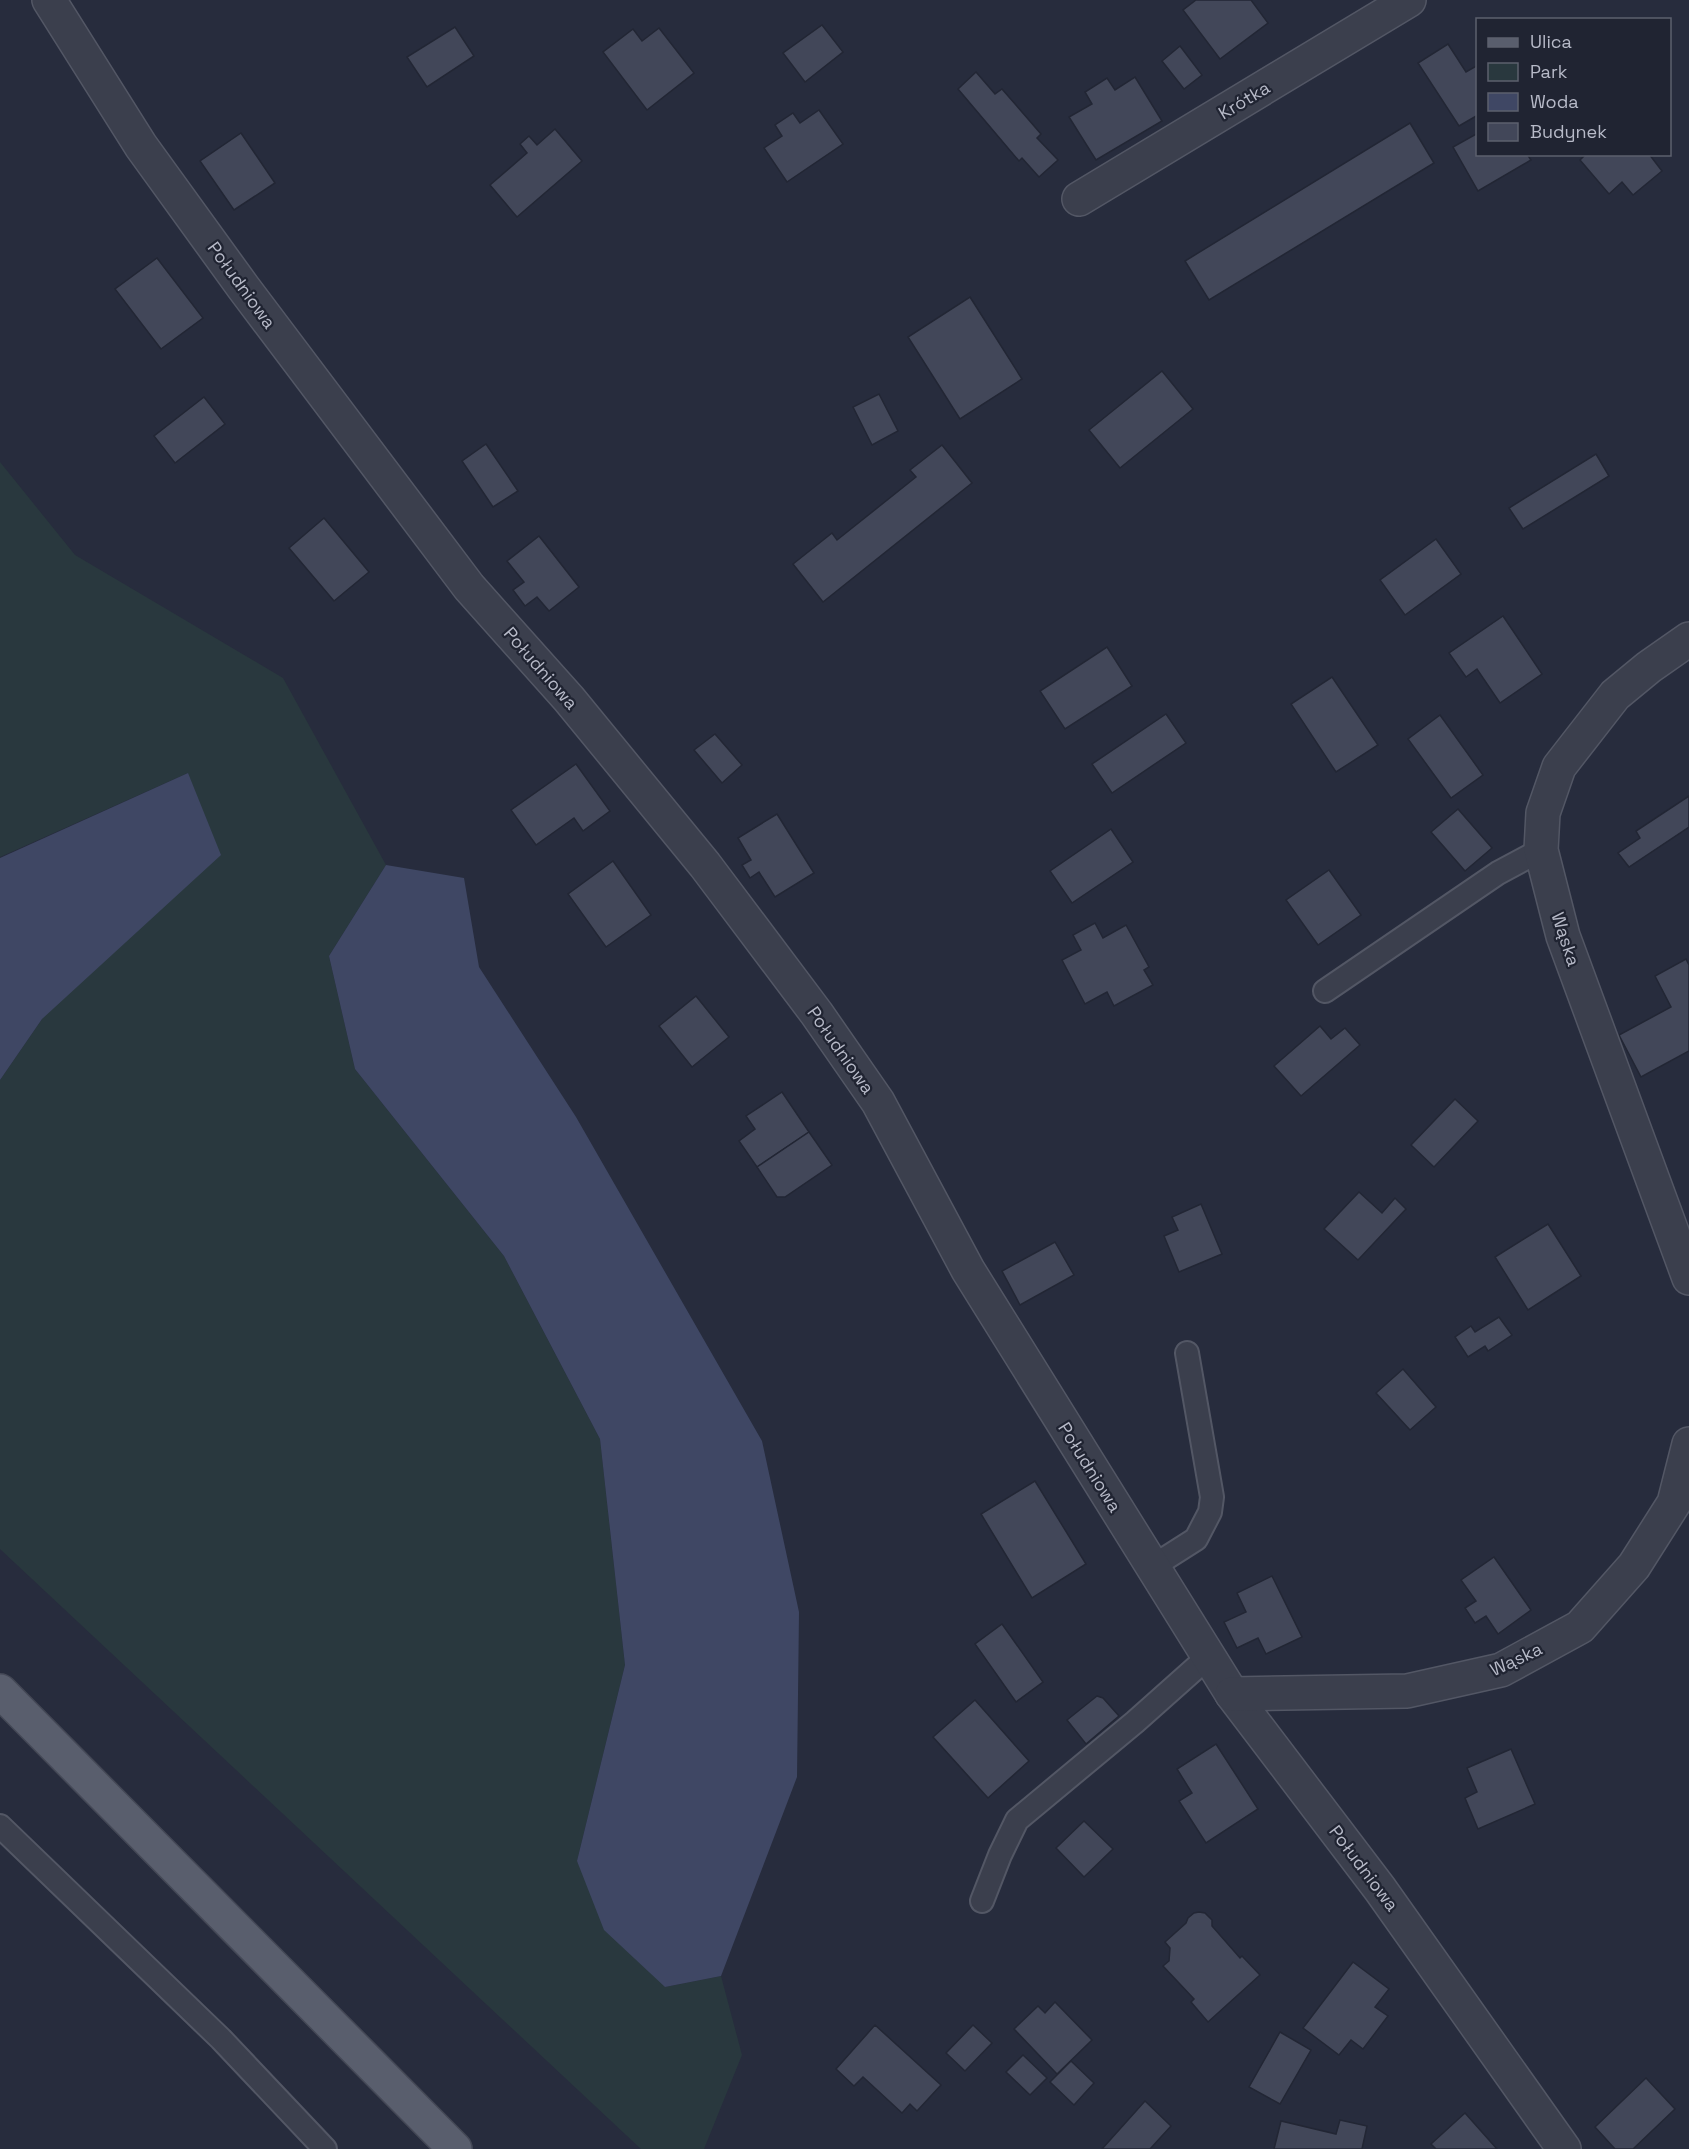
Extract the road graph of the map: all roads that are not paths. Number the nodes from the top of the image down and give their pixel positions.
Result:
1 (49, 0) edge
2 (1409, 0) edge
3 (1079, 199) dead end
4 (1689, 639) edge
5 (1541, 850) junction
6 (1325, 991) dead end
7 (1689, 1278) edge
8 (1187, 1353) dead end
9 (1689, 1444) edge
10 (1152, 1567) junction
11 (1208, 1657) junction
12 (0, 1691) edge
13 (1232, 1694) junction
14 (0, 1826) edge
15 (982, 1901) dead end
16 (326, 2149) edge
17 (455, 2149) edge
18 (1564, 2149) edge

1 - 10 street, Południowa
2 - 3 street, Krótka
4 - 5 street, Wąska
5 - 6 lane
5 - 7 street, Wąska
8 - 10 lane
9 - 13 street, Wąska
10 - 11 street, Południowa
11 - 13 street, Południowa
11 - 15 lane
12 - 17 main road
13 - 18 street, Południowa
14 - 16 lane

